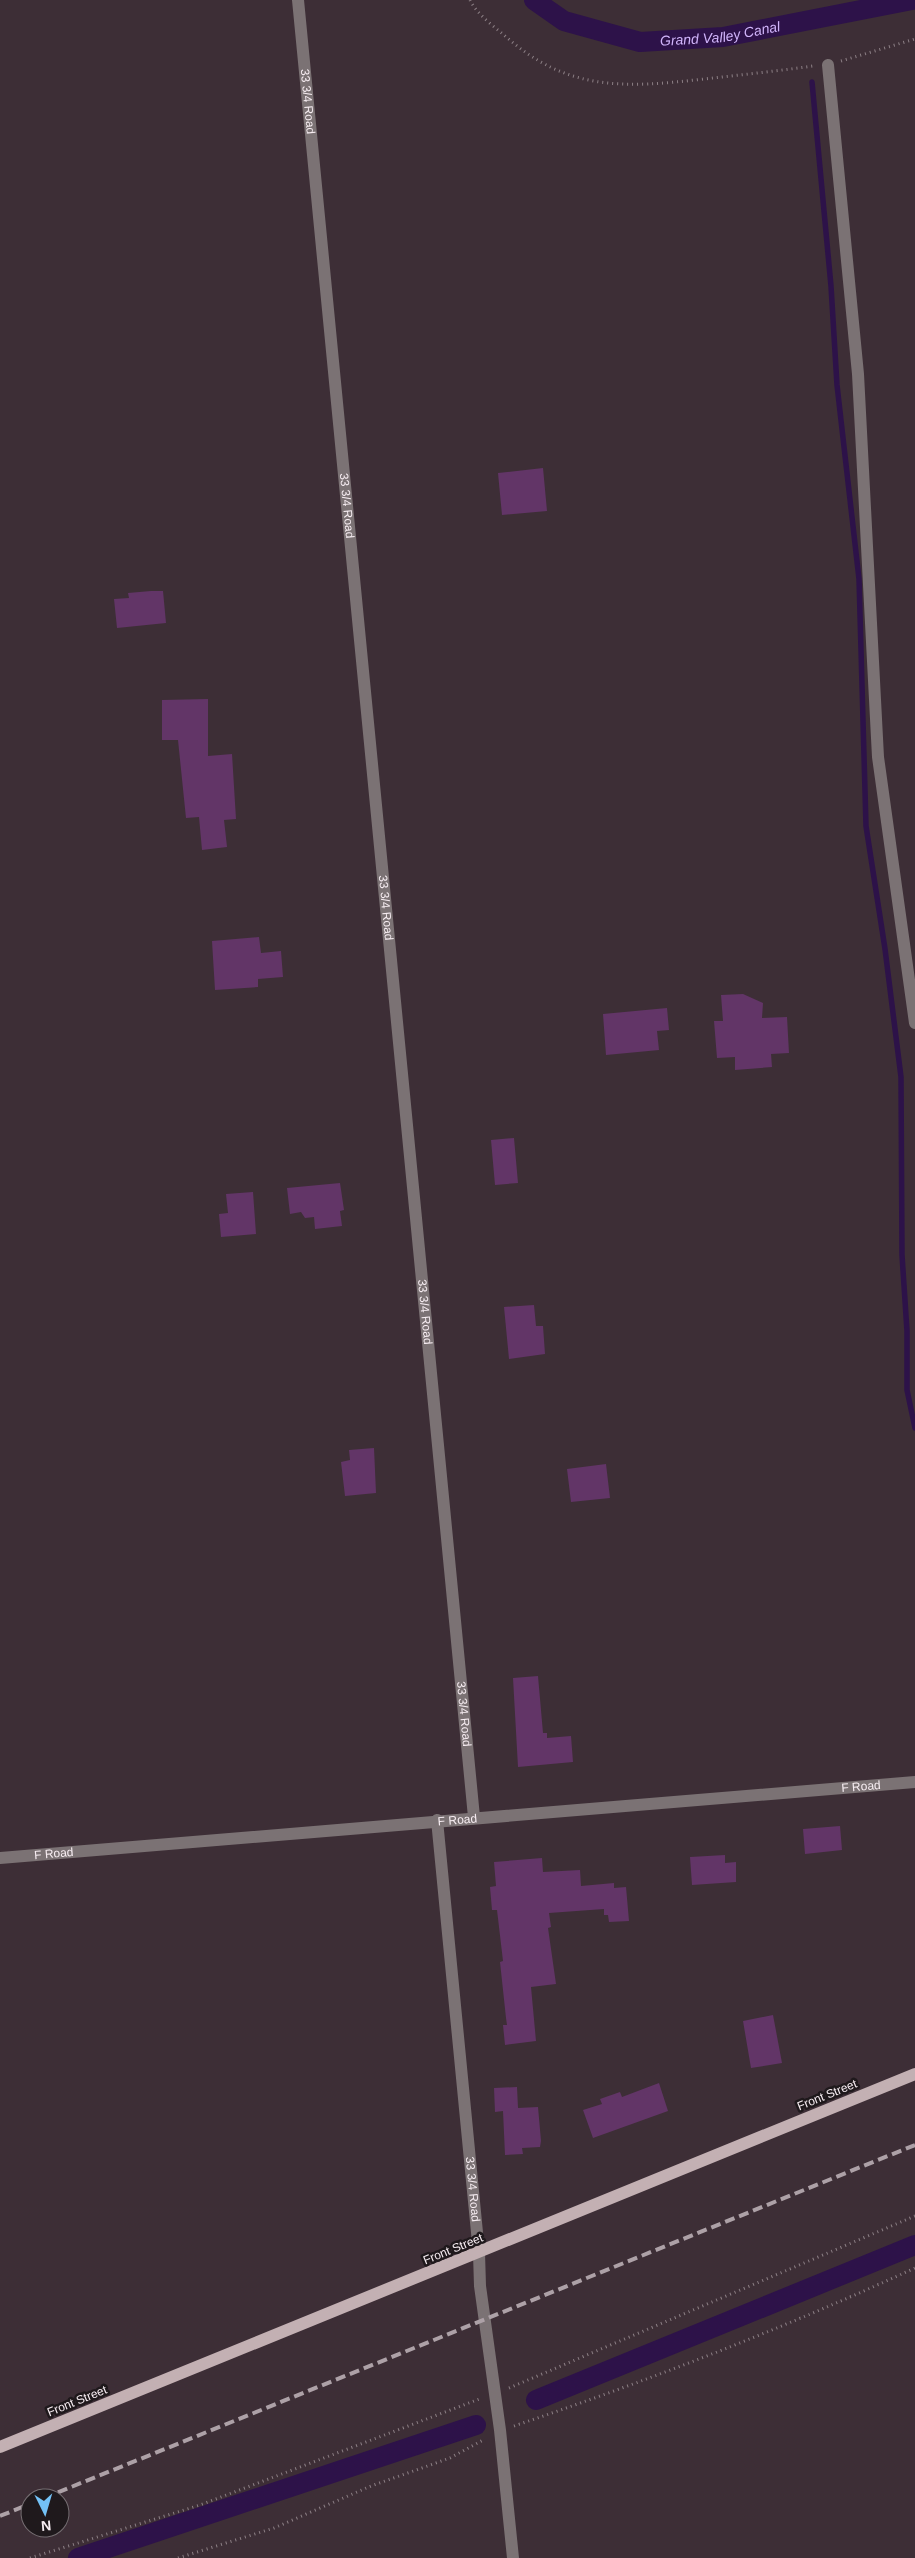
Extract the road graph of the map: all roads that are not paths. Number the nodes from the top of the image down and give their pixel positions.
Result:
1 (298, 0) edge
2 (828, 65) road end
3 (915, 1023) edge
4 (915, 1782) edge
5 (474, 1817) junction
6 (437, 1820) junction
7 (0, 1858) edge
8 (915, 2074) edge
9 (479, 2253) junction
10 (0, 2447) edge
11 (513, 2558) edge

1 - 5 street, 33 3/4 Road
2 - 3 street
4 - 5 street, F Road
5 - 6 street, F Road
6 - 7 street, F Road
6 - 9 street, 33 3/4 Road
8 - 9 main road, Front Street
9 - 10 main road, Front Street
9 - 11 street, 33 3/4 Road

